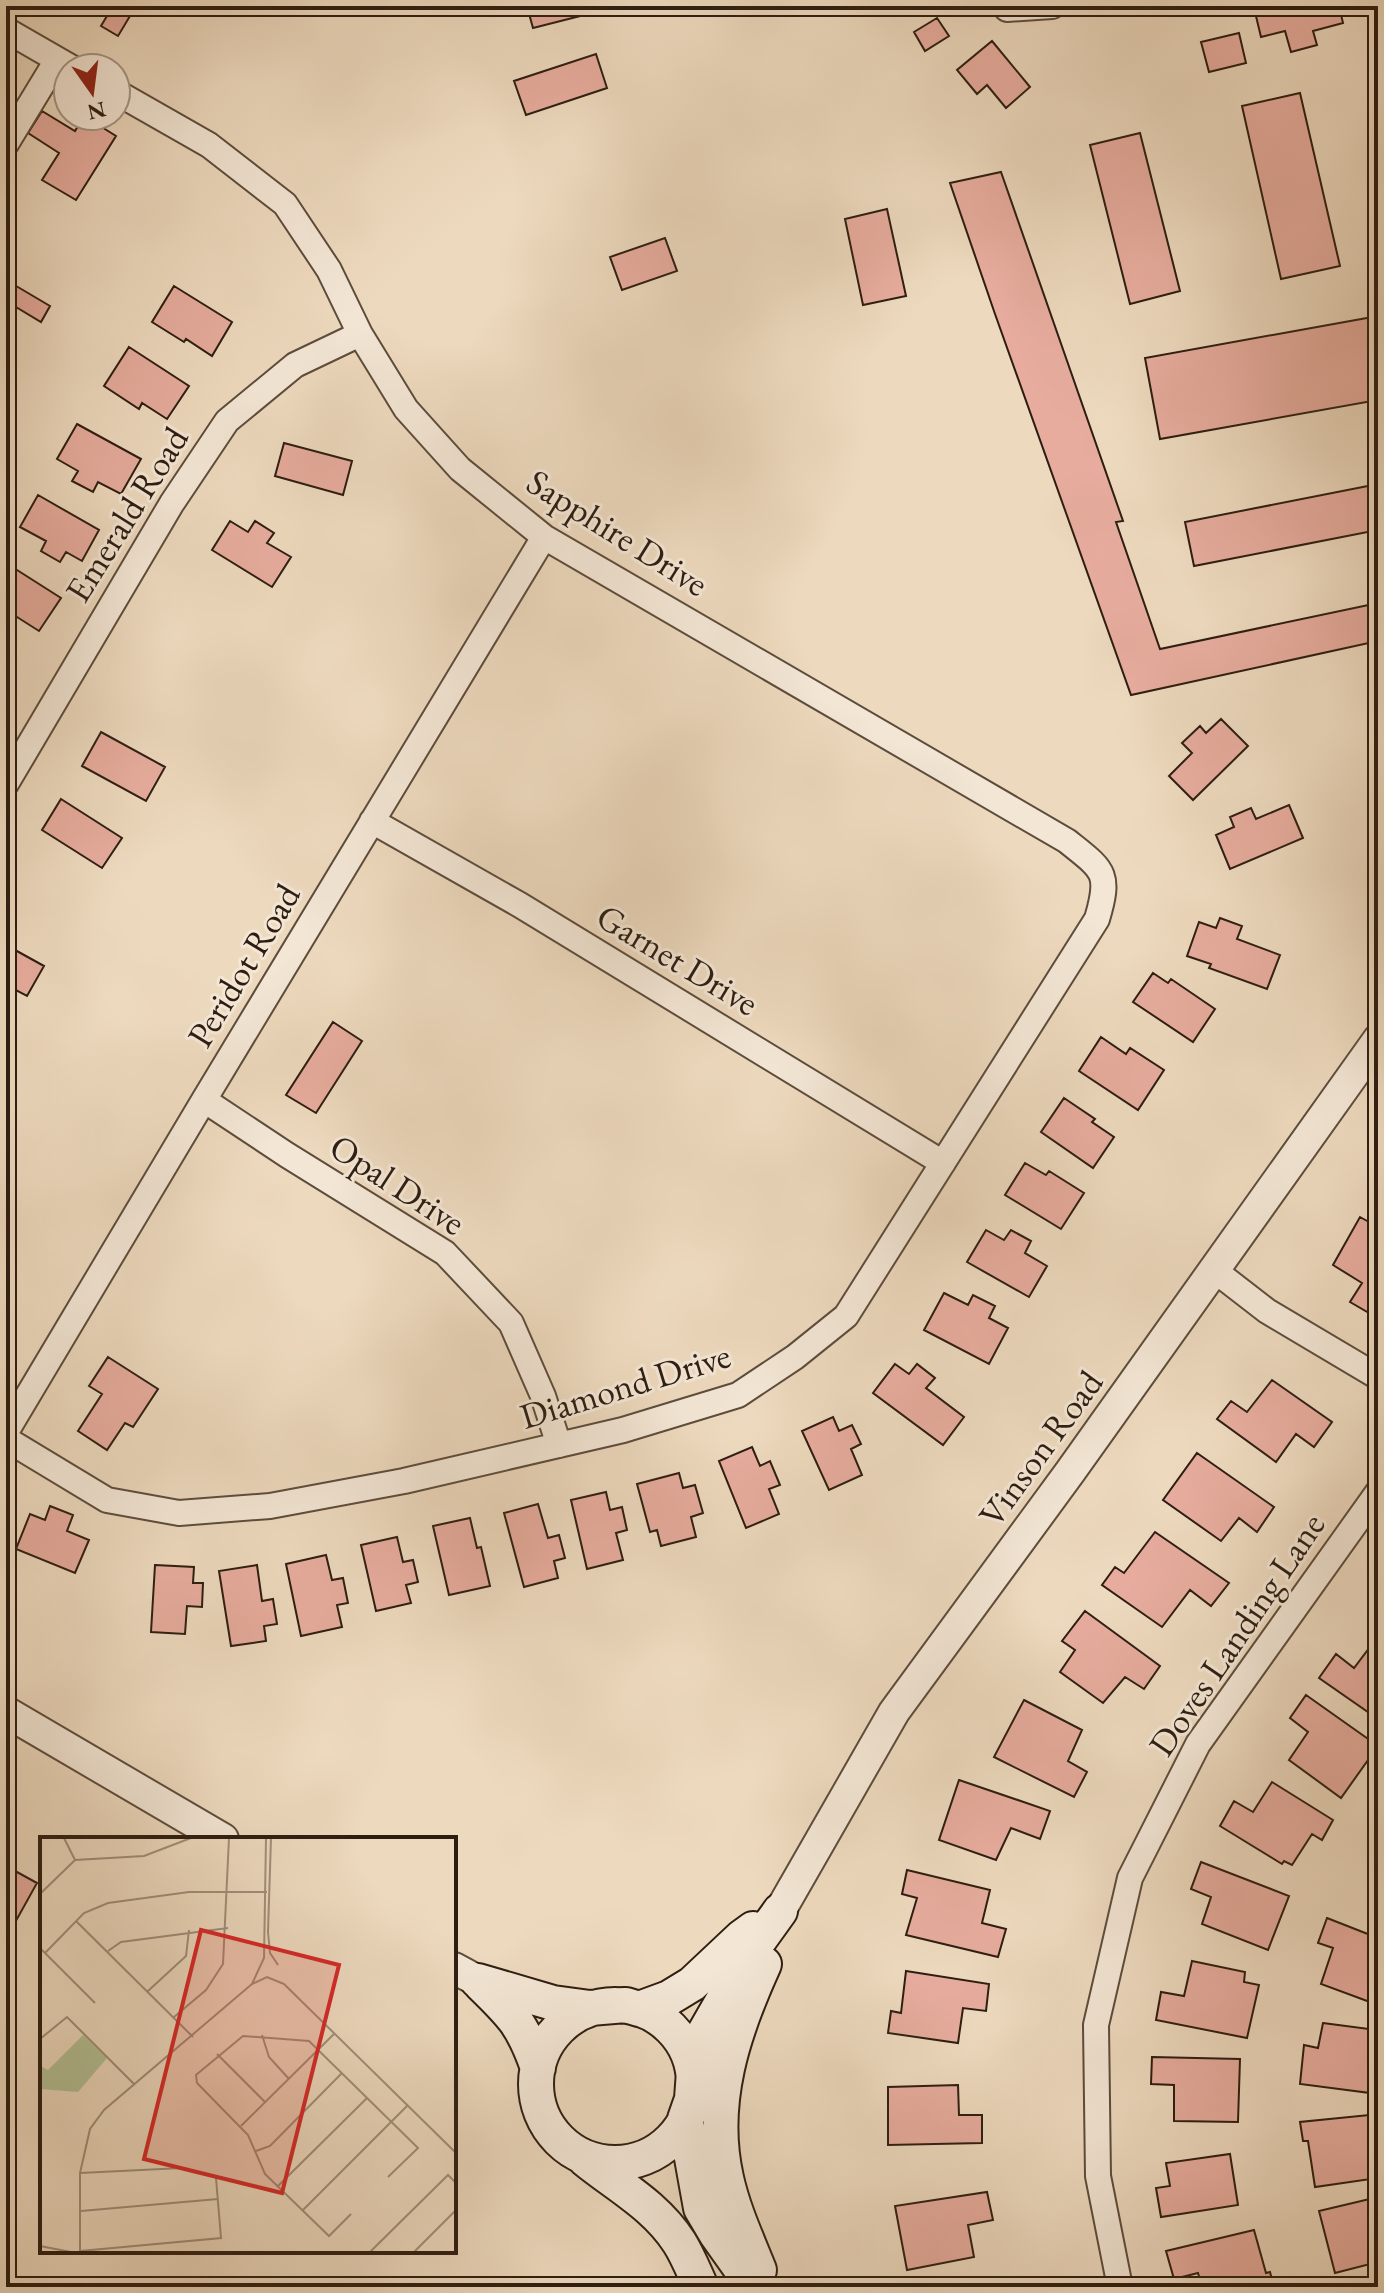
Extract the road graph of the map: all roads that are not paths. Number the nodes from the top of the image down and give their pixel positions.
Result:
1 (1052, 6) edge
2 (1007, 9) dead end
3 (6, 30) edge
4 (52, 57) edge
5 (52, 82) edge
6 (132, 101) edge
7 (6, 144) edge
8 (360, 334) junction
9 (544, 537) junction
10 (6, 784) edge
11 (372, 821) junction
12 (1067, 841) joint
13 (1378, 1040) edge
14 (204, 1100) junction
15 (943, 1163) junction
16 (1214, 1270) junction
17 (1378, 1377) edge
18 (6, 1432) edge
19 (6, 1439) edge
20 (559, 1445) junction
21 (1378, 1492) edge
22 (6, 1712) edge
23 (220, 1837) edge
24 (780, 1911) junction
25 (466, 1975) edge
26 (590, 2008) junction
27 (639, 2009) junction
28 (538, 2068) junction
29 (694, 2077) junction
30 (685, 2119) junction
31 (576, 2152) junction
32 (701, 2287) edge
33 (754, 2287) edge
34 (764, 2287) edge
35 (1120, 2287) edge

1 - 2 street
3 - 4 street
5 - 7 street
6 - 8 street, Sapphire Drive
8 - 9 street, Sapphire Drive
8 - 10 street, Emerald Road
9 - 11 street, Peridot Road
9 - 12 street, Sapphire Drive
11 - 14 street, Peridot Road
11 - 15 street, Garnet Drive
12 - 15 street, Diamond Drive
13 - 16 street, Vinson Road
14 - 18 street, Peridot Road
14 - 20 street, Opal Drive
15 - 20 street, Diamond Drive
16 - 17 street
16 - 24 street, Vinson Road
19 - 20 street, Diamond Drive
21 - 35 street, Doves Landing Lane
22 - 23 street
24 - 27 main road
24 - 29 main road
24 - 34 main road
25 - 26 main road
25 - 28 main road
26 - 27 main road
26 - 28 main road
27 - 29 main road
28 - 31 main road
29 - 30 main road
30 - 31 main road
30 - 33 main road
31 - 32 main road

